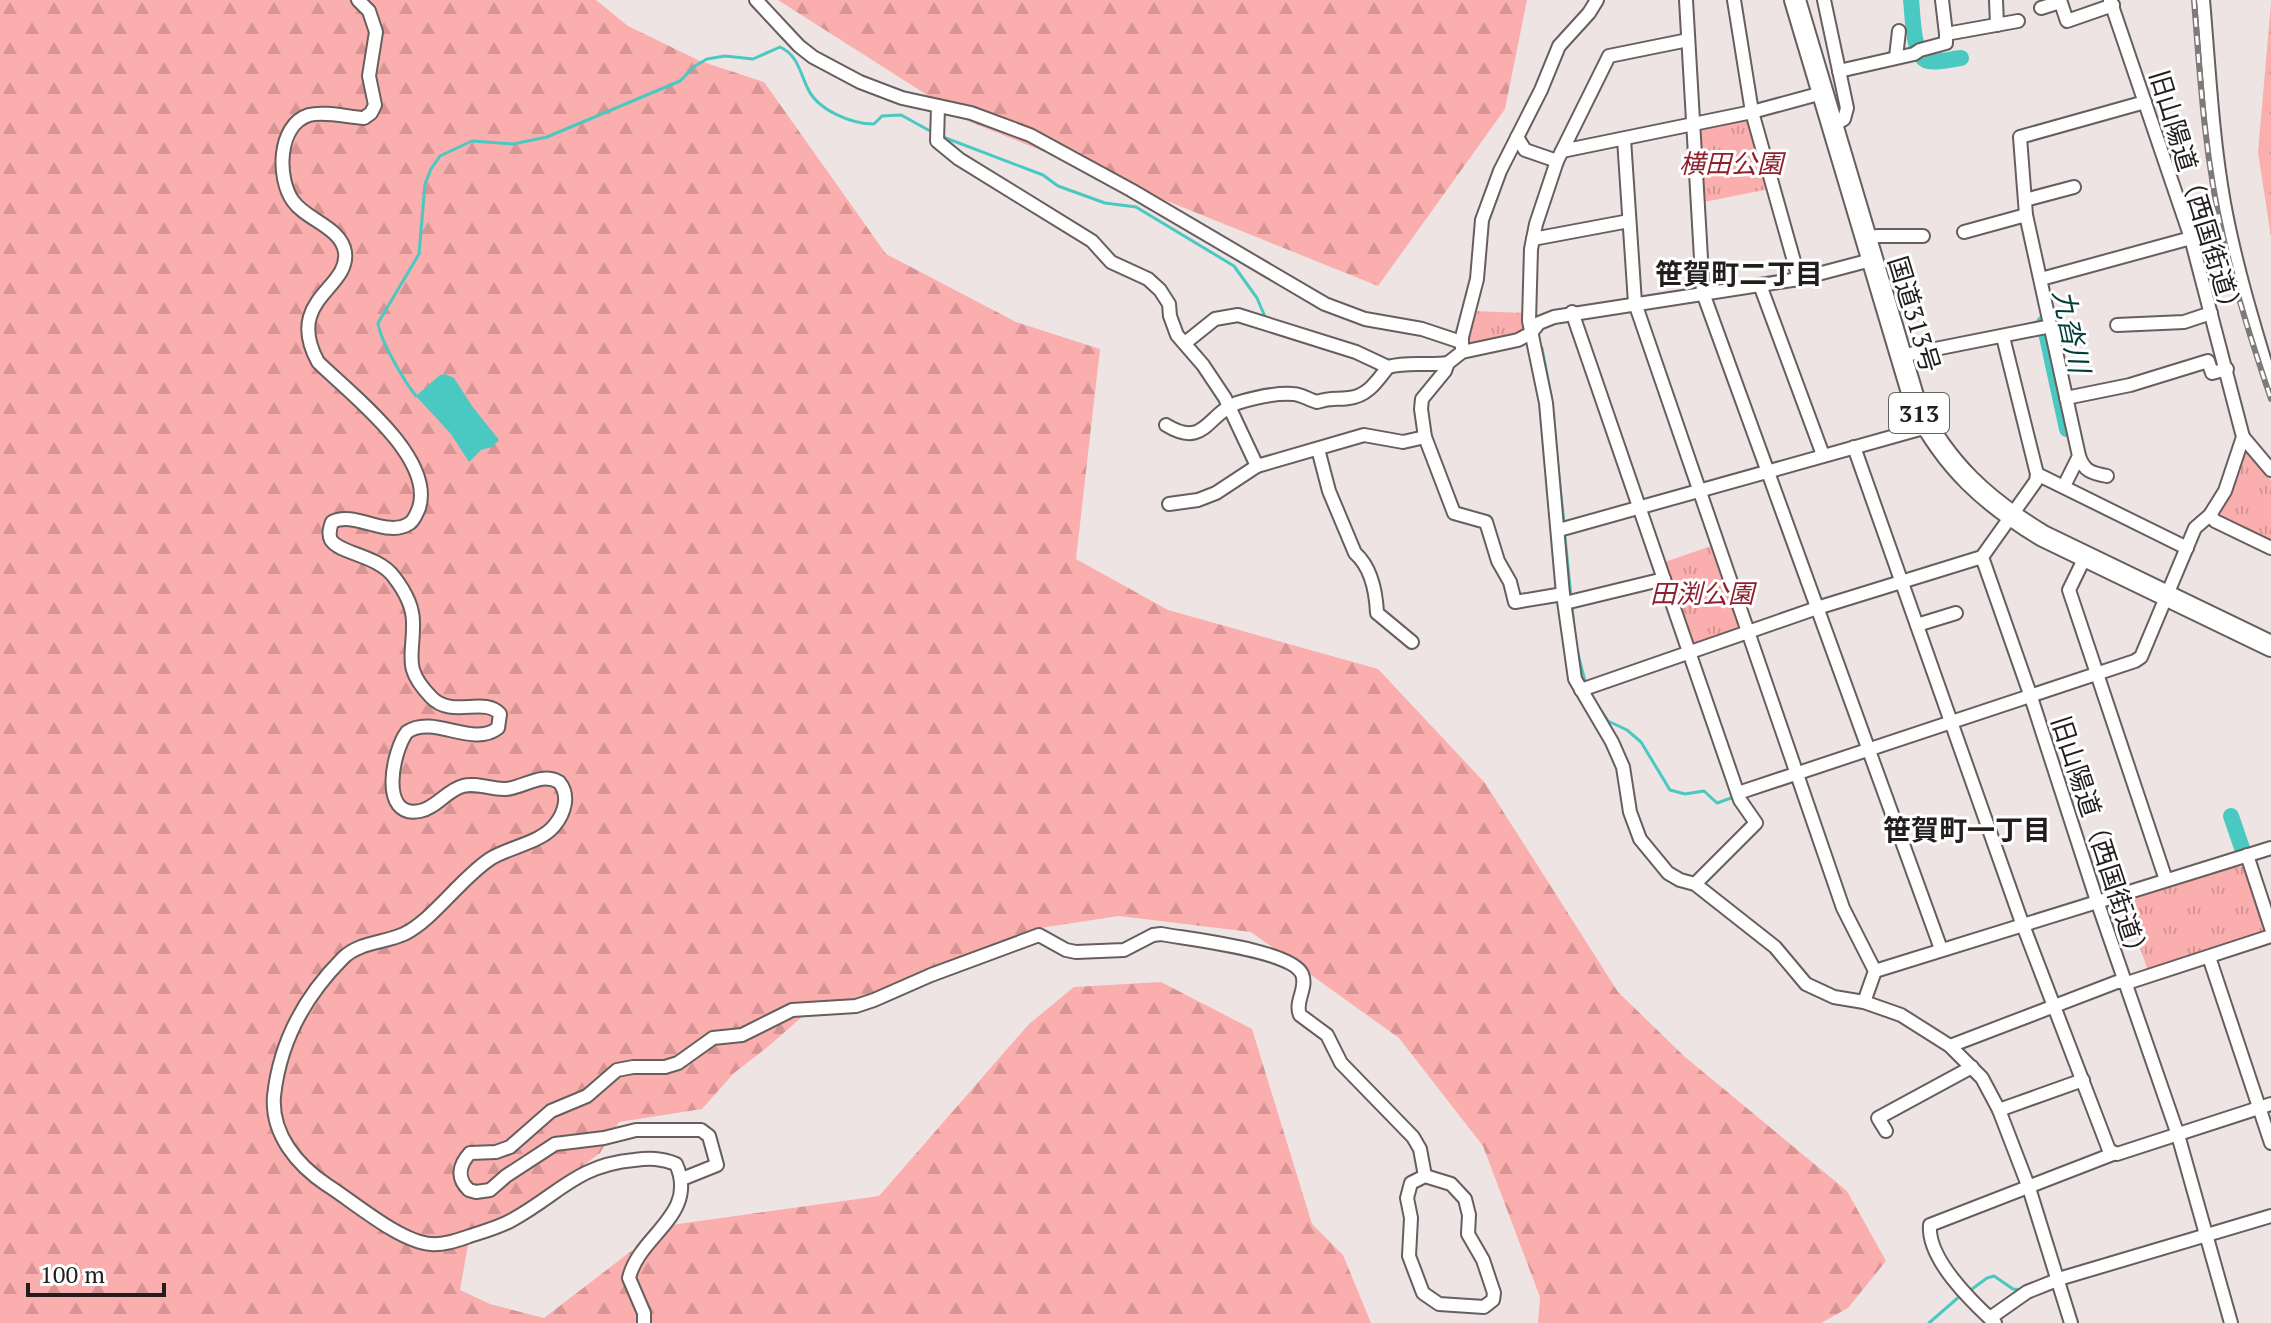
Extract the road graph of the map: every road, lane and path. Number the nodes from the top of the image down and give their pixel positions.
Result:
1 (358, 0) edge
2 (756, 0) edge
3 (1597, 0) edge
4 (1686, 0) edge
5 (1734, 0) edge
6 (1795, 0) edge
7 (1824, 0) edge
8 (1942, 0) edge
9 (1996, 0) edge
10 (2203, 0) edge
11 (2060, 1) edge
12 (2111, 2) edge
13 (2041, 8) dead end
14 (2018, 21) dead end
15 (1997, 25) junction
16 (1899, 31) dead end
17 (1946, 34) junction
18 (1688, 40) junction
19 (1896, 57) junction
20 (1839, 71) junction
21 (1822, 93) junction
22 (2145, 102) junction
23 (938, 106) junction
24 (1752, 112) junction
25 (1693, 124) junction
26 (1832, 126) junction
27 (1517, 137) junction
28 (1624, 139) junction
29 (1559, 156) junction
30 (2074, 187) dead end
31 (2025, 200) junction
32 (2026, 215) junction
33 (1629, 221) junction
34 (1964, 232) dead end
35 (1923, 236) dead end
36 (2191, 238) junction
37 (1533, 239) junction
38 (1865, 240) junction
39 (1871, 260) junction
40 (1799, 279) junction
41 (2041, 279) junction
42 (1760, 285) junction
43 (1703, 293) junction
44 (1635, 303) junction
45 (1572, 312) junction
46 (2211, 313) junction
47 (2117, 325) dead end
48 (2047, 328) junction
49 (1531, 333) junction
50 (2003, 337) junction
51 (1185, 343) junction
52 (1462, 347) junction
53 (1900, 356) junction
54 (1448, 363) junction
55 (1388, 367) junction
56 (2227, 369) junction
57 (2271, 382) edge
58 (2066, 398) junction
59 (1227, 408) junction
60 (1166, 425) dead end
61 (1928, 430) junction
62 (1425, 437) junction
63 (2243, 437) junction
64 (1854, 447) junction
65 (1318, 449) junction
66 (1823, 455) junction
67 (2079, 456) junction
68 (1257, 466) junction
69 (2271, 470) edge
70 (1768, 471) junction
71 (2037, 474) junction
72 (2107, 476) dead end
73 (2064, 486) junction
74 (1701, 490) junction
75 (1169, 504) dead end
76 (1641, 507) junction
77 (2210, 515) junction
78 (2010, 516) junction
79 (1559, 530) junction
80 (2187, 548) junction
81 (2271, 548) edge
82 (2086, 555) junction
83 (1982, 557) junction
84 (1664, 579) junction
85 (1902, 582) junction
86 (2167, 596) junction
87 (1564, 598) junction
88 (1817, 608) junction
89 (1956, 613) dead end
90 (1917, 625) junction
91 (1749, 633) junction
92 (1412, 642) dead end
93 (2271, 646) edge
94 (1689, 655) junction
95 (2097, 673) junction
96 (1581, 690) junction
97 (2030, 694) junction
98 (1950, 721) junction
99 (1868, 749) junction
100 (1797, 772) junction
101 (1738, 793) junction
102 (2271, 848) edge
103 (2247, 855) junction
104 (2166, 880) junction
105 (1695, 884) junction
106 (2097, 902) junction
107 (2023, 924) junction
108 (2271, 928) edge
109 (2271, 936) edge
110 (1941, 949) junction
111 (2209, 957) junction
112 (1875, 971) junction
113 (2124, 982) junction
114 (1864, 1002) junction
115 (2054, 1005) junction
116 (1950, 1046) junction
117 (1972, 1067) junction
118 (2083, 1080) junction
119 (2265, 1106) edge
120 (1999, 1110) junction
121 (1886, 1131) dead end
122 (2178, 1135) junction
123 (2271, 1143) edge
124 (2113, 1154) junction
125 (1425, 1176) junction
126 (682, 1179) junction
127 (2029, 1188) junction
128 (2271, 1216) edge
129 (2206, 1235) junction
130 (2059, 1280) junction
131 (1992, 1321) edge
132 (644, 1323) edge
133 (2071, 1323) edge
134 (2231, 1323) edge

1 - 126 street
2 - 23 street
3 - 27 street
4 - 18 street
5 - 24 street
6 - 21 highway, 国道313号 / 313
7 - 20 street
8 - 17 street
9 - 15 street
10 - 57 street
11 - 12 street
11 - 13 street
12 - 22 street, 旧山陽道（西国街道）
14 - 15 street
15 - 17 street
16 - 19 street
17 - 19 street
18 - 25 street
18 - 29 street
19 - 20 street
20 - 26 street
21 - 24 street
21 - 26 highway, 国道313号 / 313
22 - 31 street
22 - 36 street, 旧山陽道（西国街道）
23 - 51 street
23 - 52 street
24 - 25 street
24 - 40 street
25 - 28 street
25 - 43 street
26 - 38 highway, 国道313号 / 313
27 - 29 street
27 - 52 street
28 - 29 street
28 - 33 street
29 - 37 street
30 - 31 street
31 - 32 street
32 - 34 street
32 - 41 street
33 - 37 street
33 - 44 street
35 - 38 street
36 - 41 street
36 - 46 street, 旧山陽道（西国街道）
37 - 49 street
38 - 39 highway, 国道313号 / 313
39 - 40 street
39 - 53 highway, 国道313号 / 313
40 - 42 street
41 - 48 street
42 - 43 street
42 - 66 street
43 - 44 street
43 - 70 street
44 - 45 street
44 - 74 street
45 - 49 street
45 - 76 street
46 - 47 street
46 - 56 street, 旧山陽道（西国街道）
48 - 50 street
48 - 58 street
49 - 52 street
49 - 79 street
50 - 53 street
50 - 71 street
51 - 55 street
51 - 59 street
52 - 54 street
53 - 61 highway, 国道313号 / 313
54 - 55 street
54 - 62 street
55 - 59 street
56 - 58 street
56 - 63 street, 旧山陽道（西国街道）
58 - 67 street
59 - 60 street
59 - 68 street
61 - 64 street
61 - 78 highway, 国道313号 / 313
62 - 65 street
62 - 87 street
63 - 69 street
63 - 77 street, 旧山陽道（西国街道）
64 - 66 street
64 - 85 street
65 - 68 street
65 - 92 street
66 - 70 street
67 - 72 street
67 - 73 street
68 - 75 street
70 - 74 street
70 - 88 street
71 - 73 street
71 - 78 street
73 - 80 street
74 - 76 street
74 - 91 street
76 - 79 street
76 - 84 street
77 - 80 street, 旧山陽道（西国街道）
77 - 81 street
78 - 82 highway, 国道313号 / 313
78 - 83 street
79 - 87 street
80 - 86 street, 旧山陽道（西国街道）
82 - 86 highway, 国道313号 / 313
82 - 95 street
83 - 85 street
83 - 97 street
84 - 87 street
84 - 94 street
85 - 88 street
85 - 90 street
86 - 93 highway, 国道313号 / 313
86 - 95 street, 旧山陽道（西国街道）
87 - 96 street
88 - 91 street
88 - 99 street
89 - 90 street
90 - 98 street
91 - 94 street
91 - 100 street
94 - 96 street
94 - 101 street
95 - 97 street, 旧山陽道（西国街道）
95 - 104 street
96 - 105 street
97 - 98 street
97 - 106 street, 旧山陽道（西国街道）
98 - 99 street
98 - 107 street
99 - 100 street
99 - 110 street
100 - 101 street
100 - 112 street
101 - 105 street
102 - 103 street
103 - 104 street
103 - 108 street
104 - 106 street
105 - 114 street
106 - 107 street
106 - 113 street, 旧山陽道（西国街道）
107 - 110 street
107 - 115 street
109 - 111 street
110 - 112 street
111 - 113 street
111 - 119 street
112 - 114 street
113 - 115 street
113 - 122 street, 旧山陽道（西国街道）
114 - 116 street
115 - 116 street
115 - 118 street
116 - 117 street
117 - 120 street
117 - 121 street
118 - 120 street
118 - 124 street
119 - 122 street
119 - 123 street
120 - 127 street
122 - 124 street
122 - 129 street, 旧山陽道（西国街道）
124 - 127 street
125 - 125 street
125 - 126 street
126 - 132 street
127 - 130 street
127 - 131 street
128 - 129 street
129 - 130 street
129 - 134 street, 旧山陽道（西国街道）
130 - 131 street
130 - 133 street

